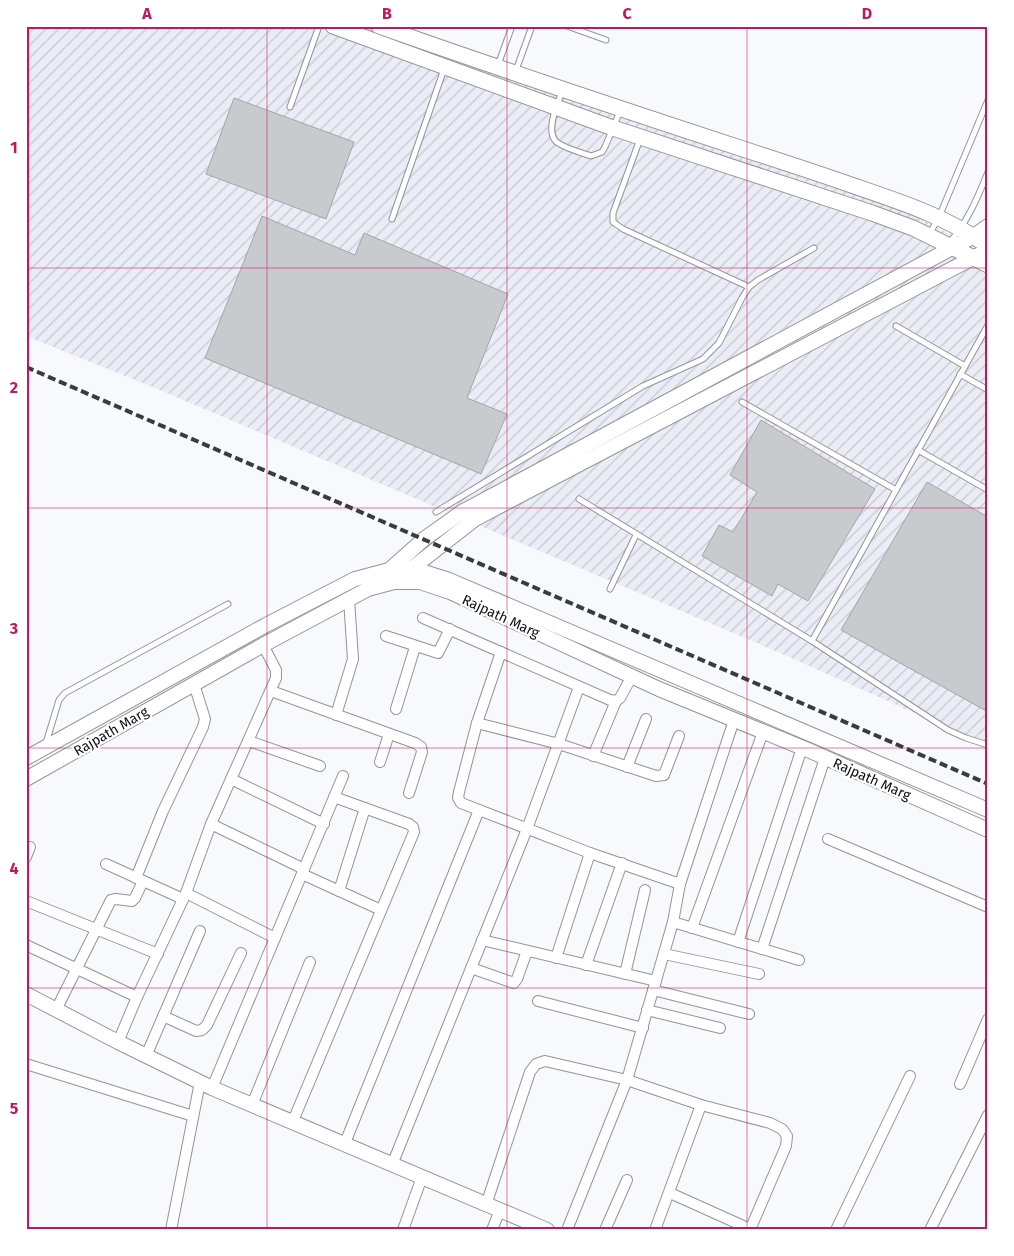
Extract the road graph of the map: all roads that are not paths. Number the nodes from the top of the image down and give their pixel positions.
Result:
1 (319, 26) edge
2 (334, 26) edge
3 (378, 26) edge
4 (512, 26) edge
5 (532, 26) edge
6 (567, 26) edge
7 (606, 40) dead end
8 (445, 66) junction
9 (497, 68) junction
10 (515, 74) junction
11 (562, 90) junction
12 (988, 100) edge
13 (290, 107) dead end
14 (556, 107) junction
15 (621, 109) junction
16 (613, 128) junction
17 (641, 137) junction
18 (988, 172) edge
19 (938, 217) junction
20 (392, 219) dead end
21 (988, 226) edge
22 (967, 233) junction
23 (928, 236) junction
24 (949, 246) junction
25 (988, 246) edge
26 (814, 248) dead end
27 (988, 250) edge
28 (981, 262) edge
29 (750, 288) junction
30 (988, 325) edge
31 (896, 326) dead end
32 (965, 366) junction
33 (681, 369) junction
34 (687, 372) dead end
35 (960, 374) junction
36 (988, 390) edge
37 (742, 402) dead end
38 (918, 450) junction
39 (896, 490) junction
40 (988, 490) edge
41 (579, 500) dead end
42 (436, 512) dead end
43 (636, 534) junction
44 (411, 568) junction
45 (392, 576) junction
46 (610, 589) dead end
47 (350, 599) junction
48 (228, 604) dead end
49 (423, 618) dead end
50 (450, 629) junction
51 (386, 636) dead end
52 (812, 641) junction
53 (263, 645) junction
54 (416, 647) junction
55 (501, 652) junction
56 (632, 676) junction
57 (194, 684) junction
58 (579, 687) junction
59 (271, 691) junction
60 (616, 701) junction
61 (396, 709) dead end
62 (336, 715) junction
63 (646, 719) dead end
64 (734, 720) junction
65 (477, 723) junction
66 (763, 732) junction
67 (389, 734) junction
68 (679, 736) dead end
69 (249, 741) junction
70 (559, 744) junction
71 (988, 745) edge
72 (44, 748) junction
73 (802, 748) junction
74 (593, 756) junction
75 (26, 758) edge
76 (825, 758) junction
77 (380, 762) dead end
78 (320, 766) dead end
79 (627, 767) junction
80 (343, 776) dead end
81 (230, 778) junction
82 (26, 779) edge
83 (409, 793) dead end
84 (334, 797) junction
85 (365, 808) junction
86 (479, 810) junction
87 (988, 810) edge
88 (211, 824) junction
89 (324, 824) junction
90 (527, 829) junction
91 (988, 830) edge
92 (828, 839) dead end
93 (590, 853) junction
94 (622, 863) junction
95 (106, 864) dead end
96 (303, 872) junction
97 (140, 879) junction
98 (680, 884) junction
99 (645, 890) dead end
100 (338, 891) junction
101 (185, 896) junction
102 (26, 901) edge
103 (988, 907) edge
104 (381, 910) junction
105 (672, 922) junction
106 (692, 928) junction
107 (96, 930) junction
108 (200, 931) dead end
109 (275, 938) junction
110 (482, 940) junction
111 (738, 942) junction
112 (26, 945) edge
113 (762, 949) junction
114 (527, 951) junction
115 (241, 953) dead end
116 (158, 954) junction
117 (664, 954) junction
118 (556, 958) junction
119 (799, 960) dead end
120 (310, 962) dead end
121 (586, 965) junction
122 (77, 968) junction
123 (471, 968) junction
124 (625, 974) junction
125 (759, 974) dead end
126 (654, 985) junction
127 (26, 994) edge
128 (137, 997) junction
129 (538, 1001) dead end
130 (56, 1010) junction
131 (647, 1010) junction
132 (748, 1014) dead end
133 (163, 1016) junction
134 (988, 1018) edge
135 (642, 1028) junction
136 (720, 1028) dead end
137 (118, 1042) junction
138 (146, 1056) junction
139 (26, 1064) edge
140 (910, 1076) dead end
141 (627, 1080) junction
142 (960, 1084) dead end
143 (206, 1085) junction
144 (252, 1105) junction
145 (701, 1105) junction
146 (988, 1115) edge
147 (193, 1116) junction
148 (293, 1121) junction
149 (346, 1144) junction
150 (392, 1165) junction
151 (422, 1177) junction
152 (627, 1180) dead end
153 (670, 1193) junction
154 (486, 1205) junction
155 (500, 1210) junction
156 (171, 1230) edge
157 (403, 1230) edge
158 (492, 1230) edge
159 (547, 1230) edge
160 (567, 1230) edge
161 (606, 1230) edge
162 (655, 1230) edge
163 (750, 1230) edge
164 (836, 1230) edge
165 (930, 1230) edge

1 - 13 lane
2 - 8 main road
3 - 9 main road
4 - 9 lane
5 - 10 lane
6 - 7 lane
8 - 14 main road
8 - 20 lane
9 - 10 main road
10 - 11 main road
11 - 14 lane
11 - 15 main road
12 - 19 lane
14 - 16 main road
14 - 16 lane
15 - 16 lane
15 - 19 main road
16 - 17 main road
17 - 23 main road
17 - 29 lane
18 - 22 lane
19 - 22 main road
19 - 23 lane
21 - 22 main road, Rajpath Marg
22 - 24 main road, Rajpath Marg
22 - 25 main road
23 - 24 main road
24 - 28 main road
24 - 45 main road, Rajpath Marg
26 - 29 lane
27 - 28 main road
28 - 44 main road
29 - 33 lane
30 - 32 lane
31 - 32 lane
32 - 35 lane
33 - 34 lane
33 - 42 lane
35 - 36 lane
35 - 38 lane
37 - 39 lane
38 - 39 lane
38 - 40 lane
39 - 52 lane
41 - 43 lane
43 - 46 lane
43 - 52 lane
44 - 45 main road, Rajpath Marg
44 - 87 main road, Rajpath Marg
45 - 47 main road, Rajpath Marg
45 - 56 main road, Rajpath Marg
45 - 72 main road, Rajpath Marg
47 - 53 main road, Rajpath Marg
47 - 62 street
48 - 72 lane
49 - 50 street
50 - 54 street
50 - 55 street
51 - 54 street
52 - 71 lane
53 - 57 main road, Rajpath Marg
53 - 59 street
54 - 61 street
55 - 58 street
55 - 65 street
56 - 60 street
56 - 64 main road, Rajpath Marg
57 - 82 main road, Rajpath Marg
57 - 97 street
58 - 60 street
58 - 70 street
59 - 62 street
59 - 69 street
60 - 74 street
62 - 67 street
63 - 79 street
64 - 66 main road, Rajpath Marg
64 - 98 street
65 - 70 street
65 - 86 street
66 - 73 main road, Rajpath Marg
66 - 106 street
67 - 77 street
67 - 83 street
68 - 79 street
69 - 78 street
69 - 81 street
70 - 74 street
70 - 90 street
72 - 75 main road, Rajpath Marg
73 - 76 main road, Rajpath Marg
73 - 111 street
74 - 79 street
76 - 91 main road, Rajpath Marg
76 - 113 street
80 - 84 street
81 - 88 street
81 - 89 street
84 - 85 street
84 - 89 street
85 - 100 street
85 - 104 street
86 - 90 street
86 - 149 street
88 - 96 street
88 - 101 street
89 - 96 street
90 - 93 street
90 - 110 street
92 - 103 street
93 - 94 street
93 - 118 street
94 - 98 street
94 - 121 street
95 - 97 street
96 - 100 street
96 - 109 street
97 - 101 street
97 - 107 street
98 - 105 street
99 - 124 street
100 - 104 street
101 - 109 street
101 - 116 street
102 - 107 street
104 - 148 street
105 - 106 street
105 - 117 street
106 - 111 street
107 - 116 street
107 - 122 street
108 - 133 street
109 - 143 street
110 - 114 street
110 - 123 street
111 - 113 street
112 - 122 street
113 - 119 street
114 - 118 street
114 - 123 street
115 - 133 street
116 - 128 street
117 - 125 street
117 - 126 street
118 - 121 street
120 - 144 street
121 - 124 street
122 - 128 street
122 - 130 street
123 - 150 street
124 - 126 street
126 - 131 street
126 - 132 street
127 - 130 main road
128 - 137 street
129 - 135 street
130 - 137 main road
131 - 135 street
131 - 136 street
133 - 138 street
134 - 142 street
135 - 141 street
137 - 138 main road
138 - 143 main road
139 - 147 street
140 - 164 street
141 - 145 street
141 - 154 street
141 - 160 street
143 - 144 main road
143 - 147 street
144 - 148 main road
145 - 153 street
145 - 163 street
146 - 165 street
147 - 156 street
148 - 149 main road
149 - 150 main road
150 - 151 main road
151 - 154 main road
151 - 157 street
152 - 161 street
153 - 162 street
153 - 163 street
154 - 155 main road
155 - 158 street
155 - 159 main road

